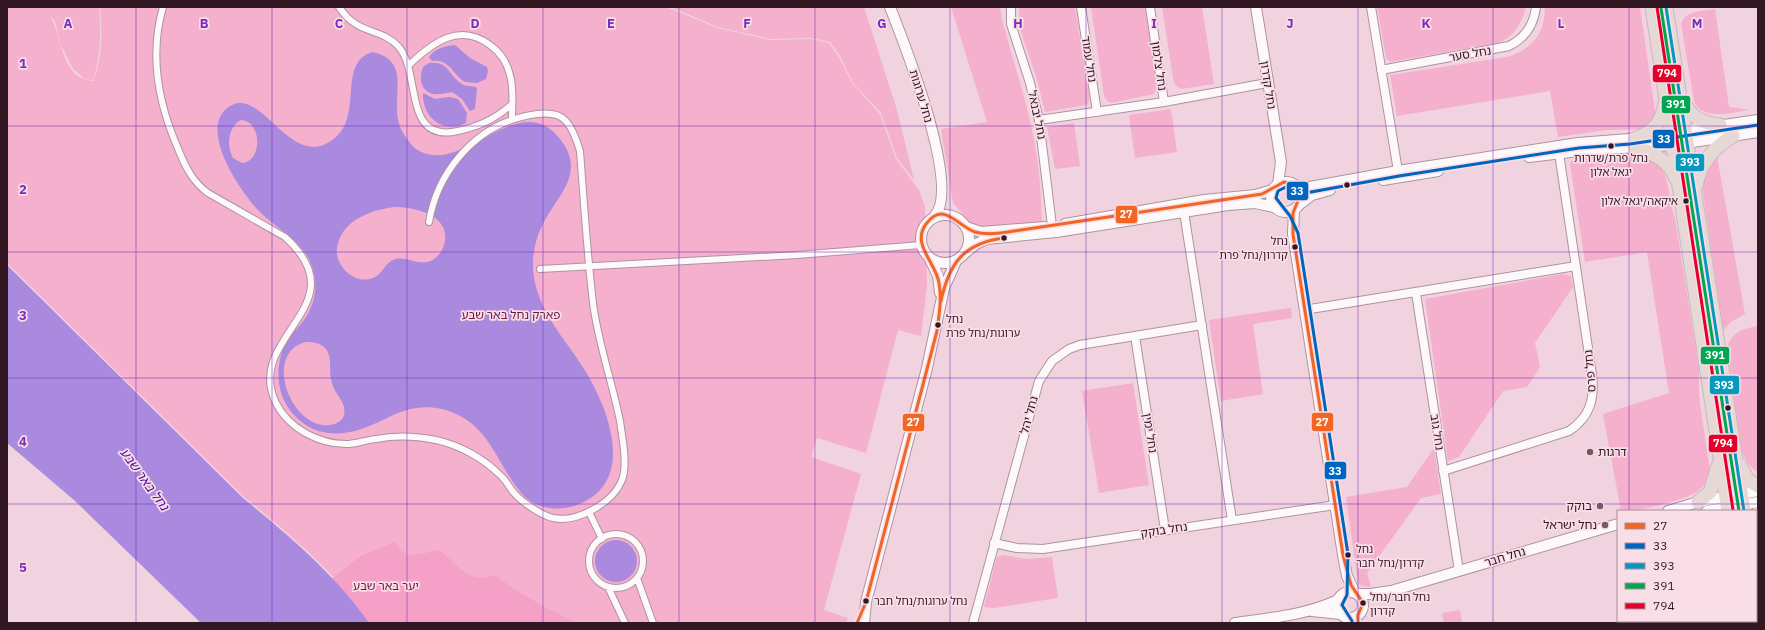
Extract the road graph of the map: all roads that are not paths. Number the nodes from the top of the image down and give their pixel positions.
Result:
1 (163, 7) edge
2 (339, 7) edge
3 (890, 7) edge
4 (1011, 7) edge
5 (1082, 7) edge
6 (1150, 7) edge
7 (1256, 7) edge
8 (1370, 7) edge
9 (1536, 7) edge
10 (1652, 7) edge
11 (1666, 7) edge
12 (409, 65) junction
13 (1381, 70) junction
14 (1267, 83) junction
15 (1679, 94) junction
16 (1666, 96) junction
17 (1164, 102) junction
18 (512, 104) junction
19 (1097, 112) junction
20 (512, 118) junction
21 (1039, 120) junction
22 (1758, 120) edge
23 (1720, 125) junction
24 (1758, 132) edge
25 (1733, 136) junction
26 (1686, 137) junction
27 (1673, 139) junction
28 (1636, 143) junction
29 (1559, 153) junction
30 (1281, 162) junction
31 (1398, 171) junction
32 (1294, 185) junction
33 (1275, 187) junction
34 (941, 188) junction
35 (1681, 194) junction
36 (1695, 194) junction
37 (1297, 207) junction
38 (1277, 209) junction
39 (1184, 212) junction
40 (952, 216) junction
41 (934, 218) junction
42 (428, 222) dead end
43 (1052, 226) junction
44 (966, 228) junction
45 (1293, 234) junction
46 (921, 245) junction
47 (965, 253) junction
48 (929, 257) junction
49 (956, 261) junction
50 (590, 266) junction
51 (1576, 266) junction
52 (540, 269) dead end
53 (1416, 293) junction
54 (940, 307) junction
55 (1304, 310) junction
56 (1202, 325) junction
57 (1135, 336) junction
58 (1735, 455) junction
59 (1720, 456) junction
60 (1443, 471) junction
61 (1758, 486) edge
62 (1758, 491) edge
63 (1758, 502) edge
64 (1743, 503) edge
65 (1727, 505) edge
66 (1335, 506) junction
67 (1703, 507) edge
68 (1677, 510) edge
69 (589, 512) junction
70 (1232, 520) junction
71 (1617, 524) edge
72 (1165, 530) junction
73 (602, 539) junction
74 (994, 543) junction
75 (1342, 555) junction
76 (1459, 571) junction
77 (637, 578) junction
78 (608, 587) junction
79 (1391, 591) junction
80 (1356, 594) junction
81 (1340, 597) junction
82 (866, 602) junction
83 (1306, 610) junction
84 (1359, 616) edge
85 (1345, 618) edge
86 (1249, 622) edge
87 (625, 623) edge
88 (653, 623) edge
89 (857, 623) edge
90 (864, 623) edge
91 (974, 623) edge
92 (1235, 623) edge

1 - 69 street
2 - 12 street
3 - 34 street, נחל ערוגות
4 - 21 street, נחל יבנאל
5 - 19 street, נחל עמוד
6 - 17 street, נחל צלמון
7 - 14 street, נחל קדרון
8 - 13 street
9 - 13 street, נחל סער
10 - 16 highway
11 - 15 highway
12 - 18 street
12 - 18 street
13 - 31 street
14 - 17 street
14 - 30 street, נחל קדרון
15 - 23 highway
15 - 26 highway
16 - 27 highway
16 - 28 highway
17 - 19 street
18 - 20 street
19 - 21 street
20 - 42 street
20 - 50 street
21 - 43 street, נחל יבנאל
22 - 23 street
23 - 26 street
24 - 25 street
25 - 26 street
25 - 36 highway
26 - 27 street
26 - 36 highway
27 - 28 street
27 - 35 highway
28 - 29 street
28 - 31 street
28 - 35 highway
29 - 37 street
29 - 51 street, נחל פרס
30 - 32 street, נחל קדרון
30 - 33 street, נחל קדרון
31 - 32 street
32 - 33 street
32 - 37 street
33 - 38 street
33 - 43 street
34 - 40 street, נחל ערוגות
34 - 41 street, נחל ערוגות
35 - 59 highway
36 - 58 highway
37 - 38 street
37 - 45 street
38 - 39 street
38 - 45 street
39 - 47 street
39 - 56 street
40 - 41 street
40 - 44 street
41 - 46 street
43 - 44 street
44 - 47 street
45 - 55 street
46 - 48 street
46 - 50 street
47 - 49 street
48 - 49 street
48 - 54 street
49 - 54 street
50 - 52 street
50 - 69 street
51 - 53 street
51 - 60 street, נחל פרס
53 - 55 street
53 - 60 street, נחל גוב
54 - 82 street
55 - 66 street
56 - 57 street, נחל יהל
56 - 70 street
57 - 72 street, נחל ימין
57 - 74 street, נחל יהל
58 - 61 highway
58 - 64 highway
59 - 65 highway
59 - 67 highway
60 - 76 street, נחל גוב
62 - 64 street
63 - 64 street
64 - 65 street
65 - 67 street
66 - 70 street, נחל בוקק
66 - 75 street
67 - 68 street
69 - 73 street
70 - 72 street, נחל בוקק
71 - 76 street, נחל חבר
72 - 74 street, נחל בוקק
73 - 77 street
73 - 78 street
74 - 91 street, נחל יהל
75 - 80 street
75 - 81 street
76 - 79 street, נחל חבר
77 - 78 street
77 - 88 street
78 - 87 street
79 - 80 street, נחל חבר
79 - 84 street, נחל חבר
80 - 81 street
80 - 84 street
81 - 83 street
81 - 85 street
82 - 89 street
82 - 90 street
83 - 85 street
83 - 86 street
84 - 85 street
86 - 92 street

